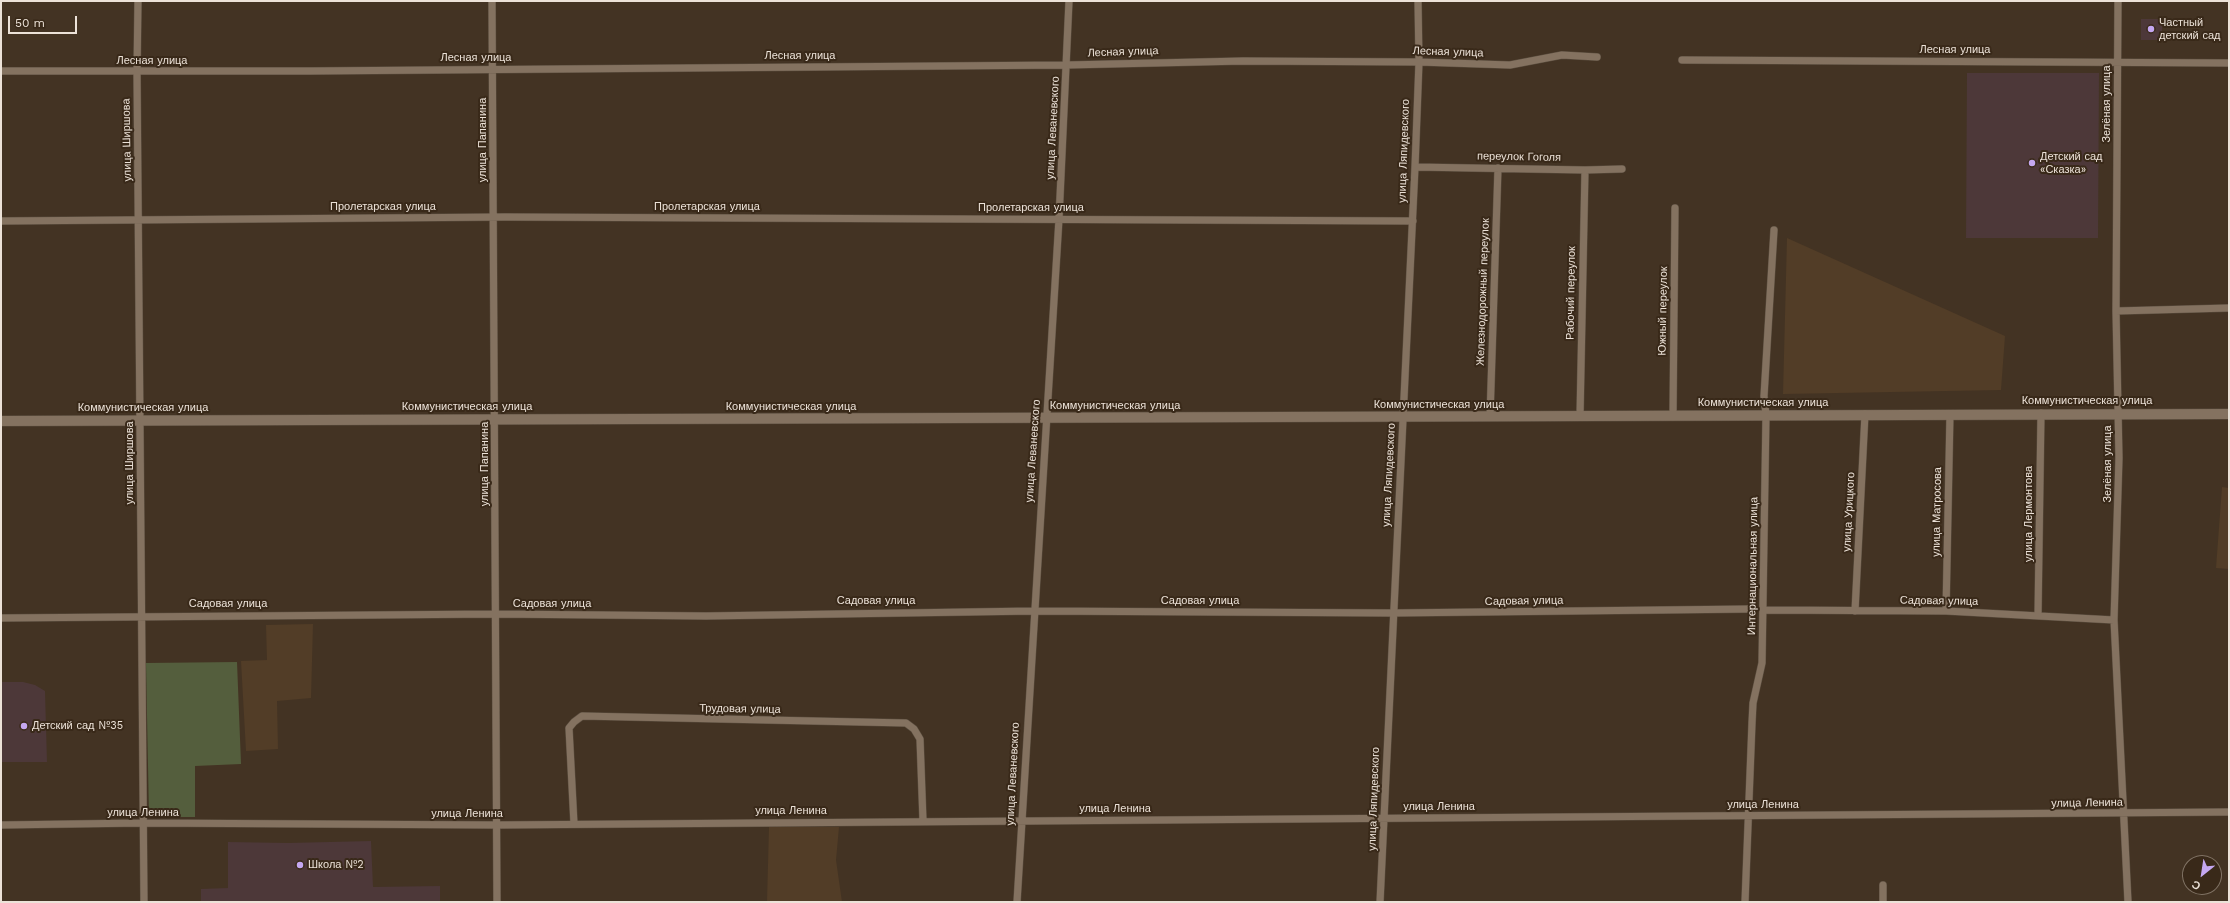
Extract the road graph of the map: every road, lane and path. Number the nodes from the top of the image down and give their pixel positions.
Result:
1 (138, 1) edge
2 (492, 1) edge
3 (1069, 1) edge
4 (1418, 1) edge
5 (2118, 1) edge
6 (1597, 57) dead end
7 (1682, 60) dead end
8 (1419, 62) junction
9 (2118, 62) junction
10 (2229, 63) edge
11 (1067, 65) junction
12 (493, 69) junction
13 (1, 71) edge
14 (137, 72) junction
15 (1415, 166) junction
16 (1498, 168) junction
17 (1622, 169) dead end
18 (1585, 170) junction
19 (1675, 208) dead end
20 (494, 218) junction
21 (139, 219) junction
22 (1059, 219) junction
23 (1, 221) edge
24 (1412, 221) junction
25 (1774, 230) dead end
26 (2229, 308) edge
27 (2116, 311) junction
28 (2041, 413) junction
29 (2119, 413) junction
30 (1865, 414) junction
31 (1950, 414) junction
32 (2229, 414) edge
33 (1673, 415) junction
34 (1766, 415) junction
35 (1580, 416) junction
36 (1403, 417) junction
37 (1490, 417) junction
38 (496, 419) junction
39 (1046, 419) junction
40 (141, 420) junction
41 (1, 422) edge
42 (1751, 609) dead end
43 (1763, 610) junction
44 (1034, 611) junction
45 (1855, 611) junction
46 (1946, 611) junction
47 (1394, 613) junction
48 (496, 614) junction
49 (2038, 615) junction
50 (141, 616) junction
51 (1, 618) edge
52 (2114, 620) junction
53 (2229, 812) edge
54 (2124, 813) junction
55 (1750, 816) junction
56 (1384, 819) junction
57 (1022, 820) junction
58 (923, 821) junction
59 (142, 823) junction
60 (574, 824) junction
61 (1, 825) edge
62 (497, 825) junction
63 (1883, 885) dead end
64 (144, 902) edge
65 (497, 902) edge
66 (1017, 902) edge
67 (1380, 902) edge
68 (1745, 902) edge
69 (1883, 902) edge
70 (2128, 902) edge

1 - 14 street, улица Ширшова
2 - 12 street, улица Папанина
3 - 11 street, улица Леваневского
4 - 8 street, улица Ляпидевского
5 - 9 street, Зелёная улица
6 - 8 street, Лесная улица
7 - 9 street, Лесная улица
8 - 11 street, Лесная улица
8 - 15 street, улица Ляпидевского
9 - 10 street, Лесная улица
9 - 27 street, Зелёная улица
11 - 12 street, Лесная улица
11 - 22 street, улица Леваневского
12 - 14 street, Лесная улица
12 - 20 street, улица Папанина
13 - 14 street, Лесная улица
14 - 21 street, улица Ширшова
15 - 16 street, переулок Гоголя
15 - 24 street, улица Ляпидевского
16 - 18 street, переулок Гоголя
16 - 37 street, Железнодорожный переулок
17 - 18 street, переулок Гоголя
18 - 35 street, Рабочий переулок
19 - 33 street, Южный переулок
20 - 21 street, Пролетарская улица
20 - 22 street, Пролетарская улица
20 - 38 street, улица Папанина
21 - 23 street, Пролетарская улица
21 - 40 street, улица Ширшова
22 - 24 street, Пролетарская улица
22 - 39 street, улица Леваневского
24 - 36 street, улица Ляпидевского
25 - 34 street, Интернациональная улица
26 - 27 street
27 - 29 street, Зелёная улица
28 - 29 street, Коммунистическая улица
28 - 31 street, Коммунистическая улица
28 - 49 street, улица Лермонтова
29 - 32 street, Коммунистическая улица
29 - 52 street, Зелёная улица
30 - 31 street, Коммунистическая улица
30 - 34 street, Коммунистическая улица
30 - 45 street, улица Урицкого
31 - 46 street, улица Матросова
33 - 34 street, Коммунистическая улица
33 - 35 street, Коммунистическая улица
34 - 43 street, Интернациональная улица
35 - 37 street, Коммунистическая улица
36 - 37 street, Коммунистическая улица
36 - 39 street, Коммунистическая улица
36 - 47 street, улица Ляпидевского
38 - 39 street, Коммунистическая улица
38 - 40 street, Коммунистическая улица
38 - 48 street, улица Папанина
39 - 44 street, улица Леваневского
40 - 41 street, Коммунистическая улица
40 - 50 street, улица Ширшова
42 - 47 street, Садовая улица
43 - 45 street, Садовая улица
43 - 55 street, Интернациональная улица
44 - 47 street, Садовая улица
44 - 48 street, Садовая улица
44 - 57 street, улица Леваневского
45 - 46 street, Садовая улица
46 - 49 street, Садовая улица
47 - 56 street, улица Ляпидевского
48 - 50 street, Садовая улица
48 - 62 street, улица Папанина
49 - 52 street, Садовая улица
50 - 51 street, Садовая улица
50 - 59 street, улица Ширшова
52 - 54 street, Зелёная улица
53 - 54 street, улица Ленина
54 - 55 street, улица Ленина
54 - 70 street, Зелёная улица
55 - 56 street, улица Ленина
55 - 68 street, Интернациональная улица
56 - 57 street, улица Ленина
56 - 67 street, улица Ляпидевского
57 - 58 street, улица Ленина
57 - 66 street, улица Леваневского
58 - 60 street, улица Ленина
58 - 60 street, Трудовая улица
59 - 61 street, улица Ленина
59 - 62 street, улица Ленина
59 - 64 street, улица Ширшова
60 - 62 street, улица Ленина
62 - 65 street, улица Папанина
63 - 69 street

